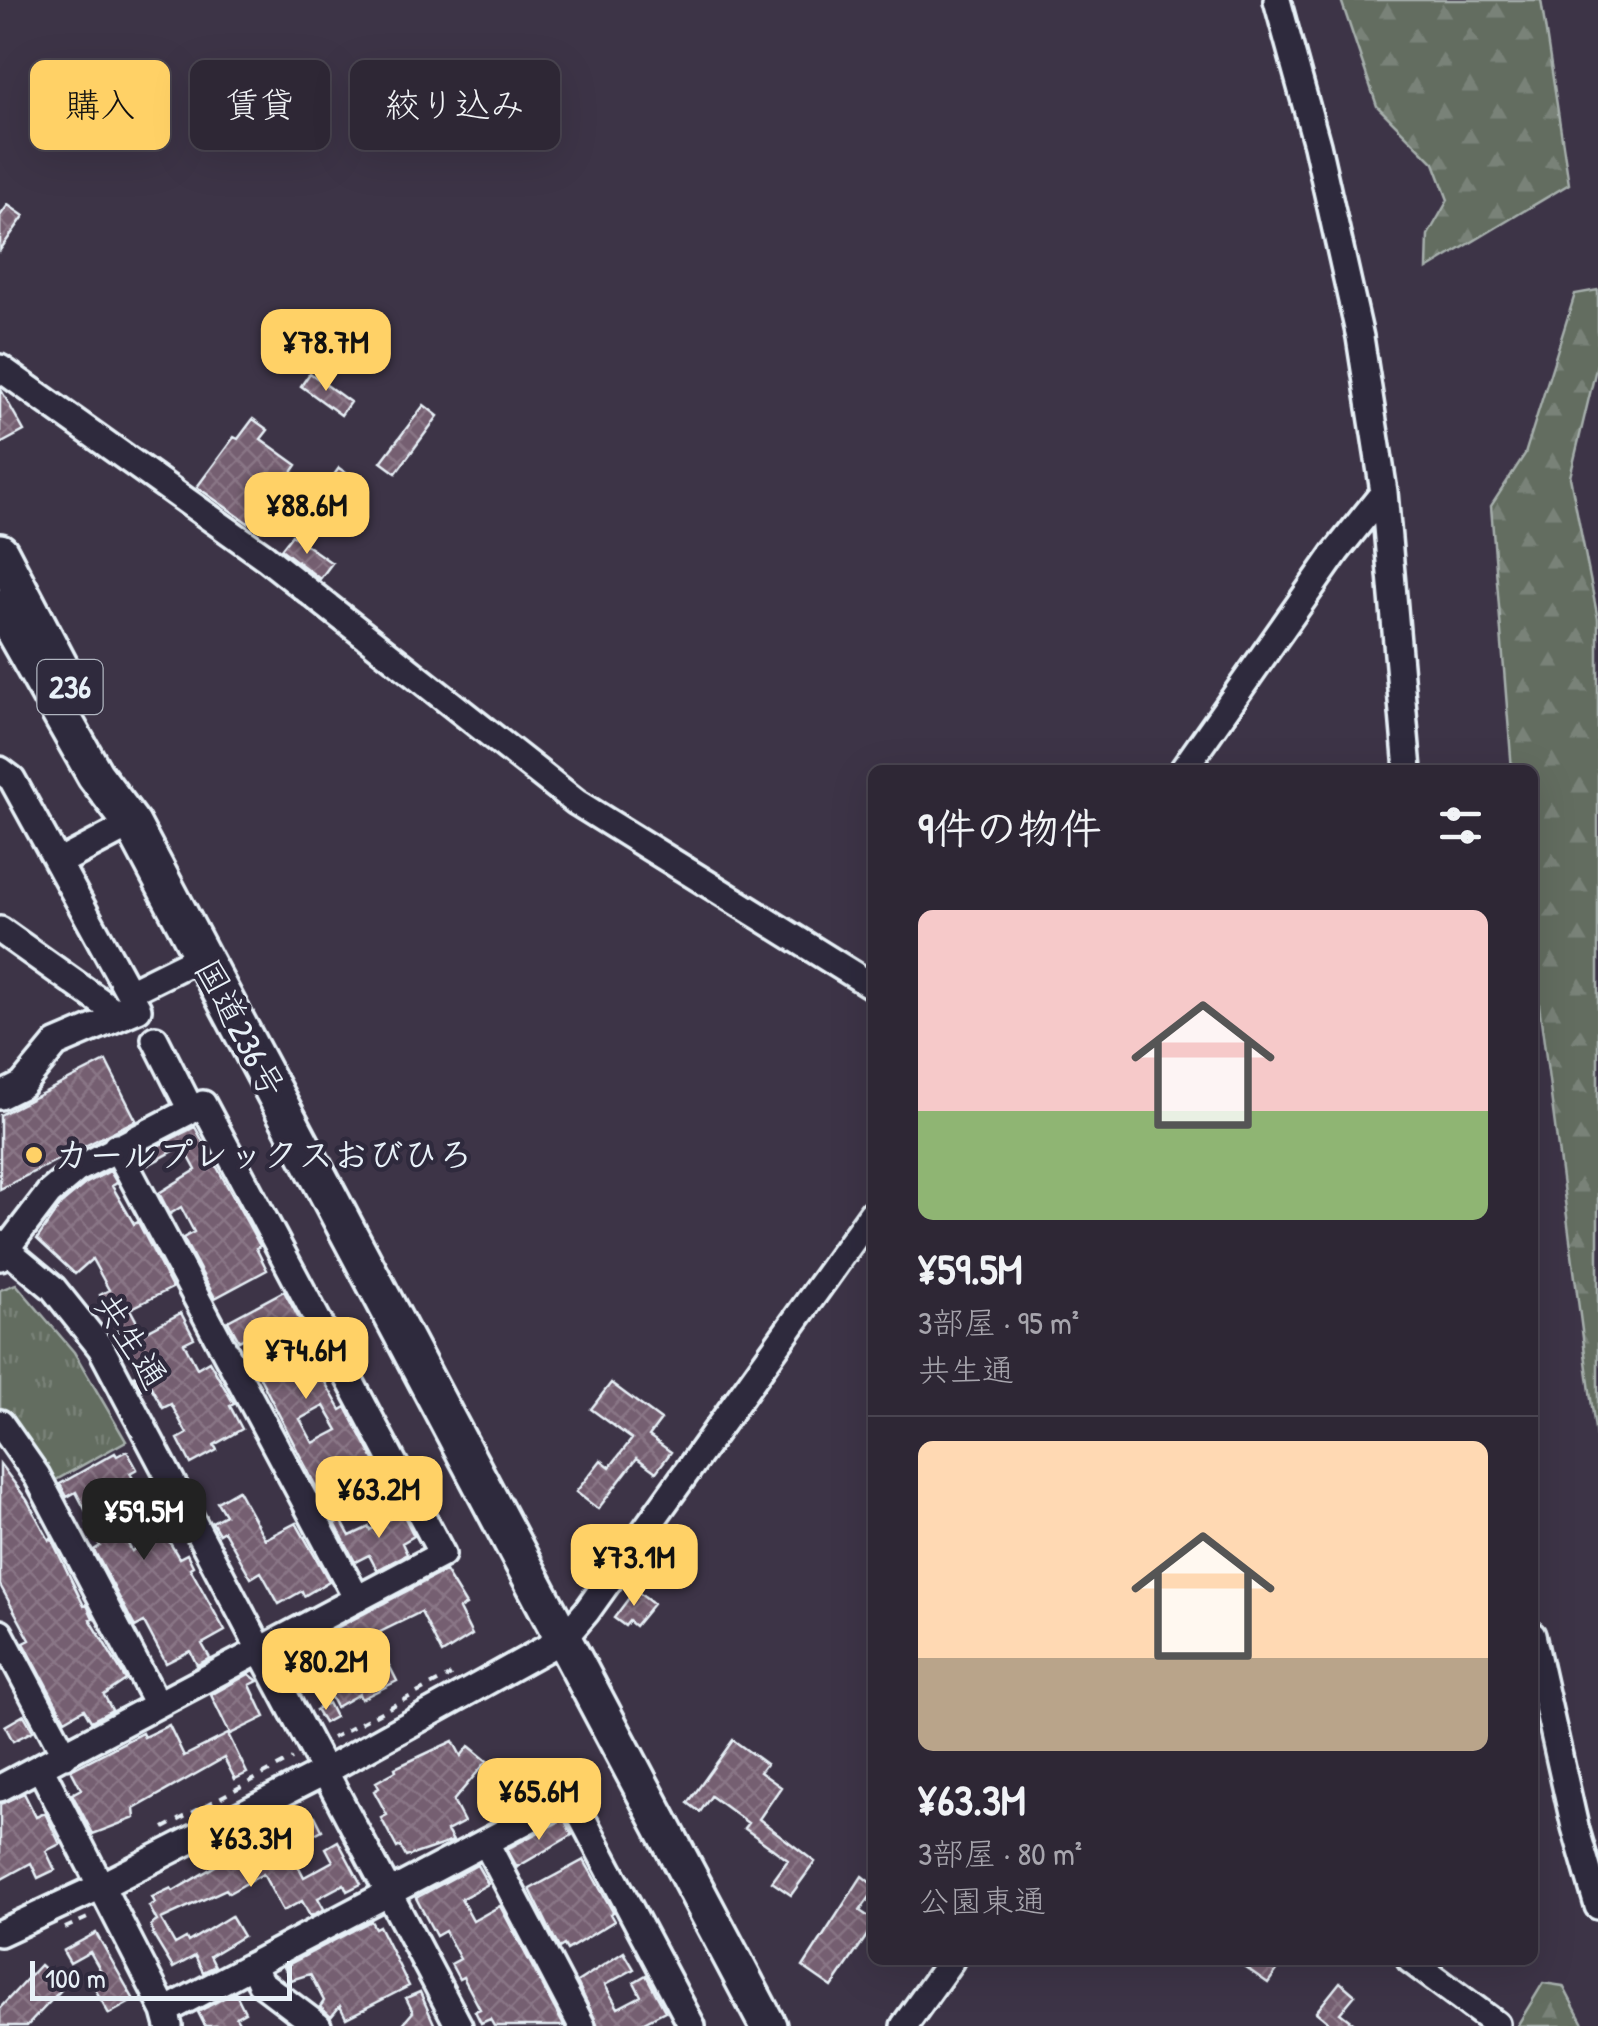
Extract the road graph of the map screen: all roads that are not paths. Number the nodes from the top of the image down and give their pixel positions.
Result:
1 (1278, 0) edge
2 (0, 368) edge
3 (1384, 492) junction
4 (0, 552) edge
5 (0, 607) edge
6 (20, 641) edge
7 (1186, 765) edge
8 (1408, 765) edge
9 (0, 770) edge
10 (132, 824) junction
11 (60, 862) junction
12 (0, 930) edge
13 (202, 956) junction
14 (868, 984) edge
15 (125, 1004) junction
16 (155, 1039) dead end
17 (0, 1070) edge
18 (11, 1090) edge
19 (191, 1110) junction
20 (116, 1147) junction
21 (868, 1219) edge
22 (2, 1250) edge
23 (0, 1422) edge
24 (357, 1599) junction
25 (0, 1633) edge
26 (563, 1640) junction
27 (262, 1650) junction
28 (1538, 1662) edge
29 (156, 1704) junction
30 (65, 1754) junction
31 (40, 1767) junction
32 (322, 1773) junction
33 (0, 1788) edge
34 (486, 1843) junction
35 (99, 1887) junction
36 (389, 1894) junction
37 (1598, 1906) edge
38 (0, 1934) edge
39 (252, 1965) junction
40 (947, 1965) edge
41 (1417, 1965) edge
42 (167, 2018) edge
43 (1496, 2024) edge
44 (318, 2026) edge
45 (459, 2026) edge
46 (582, 2026) edge
47 (692, 2026) edge
48 (768, 2026) edge
49 (904, 2026) edge

1 - 3 street
2 - 14 street
3 - 7 street
3 - 8 street
4 - 6 highway, 国道236号 / 236
5 - 6 highway, 国道236号 / 236
6 - 10 highway, 国道236号 / 236
9 - 11 street
10 - 11 street
10 - 13 highway, 国道236号 / 236
11 - 15 street
12 - 15 street
13 - 15 street
13 - 26 highway, 国道236号 / 236
15 - 18 street
16 - 19 street
17 - 18 street
19 - 20 street
19 - 24 street
20 - 22 street
20 - 24 street
21 - 26 street
22 - 27 street, 共生通
23 - 29 street
24 - 27 street
25 - 30 street
26 - 32 street
26 - 48 highway, 国道236号 / 236
27 - 29 street
27 - 32 street, 共生通
28 - 37 street
29 - 30 street
30 - 31 street
31 - 33 street
31 - 35 street
32 - 35 street
32 - 36 street, 共生通
34 - 36 street
34 - 46 street
34 - 47 street
35 - 38 street
35 - 42 street
36 - 39 street
36 - 45 street, 共生通
39 - 42 street
39 - 44 street
40 - 49 street
41 - 43 street

